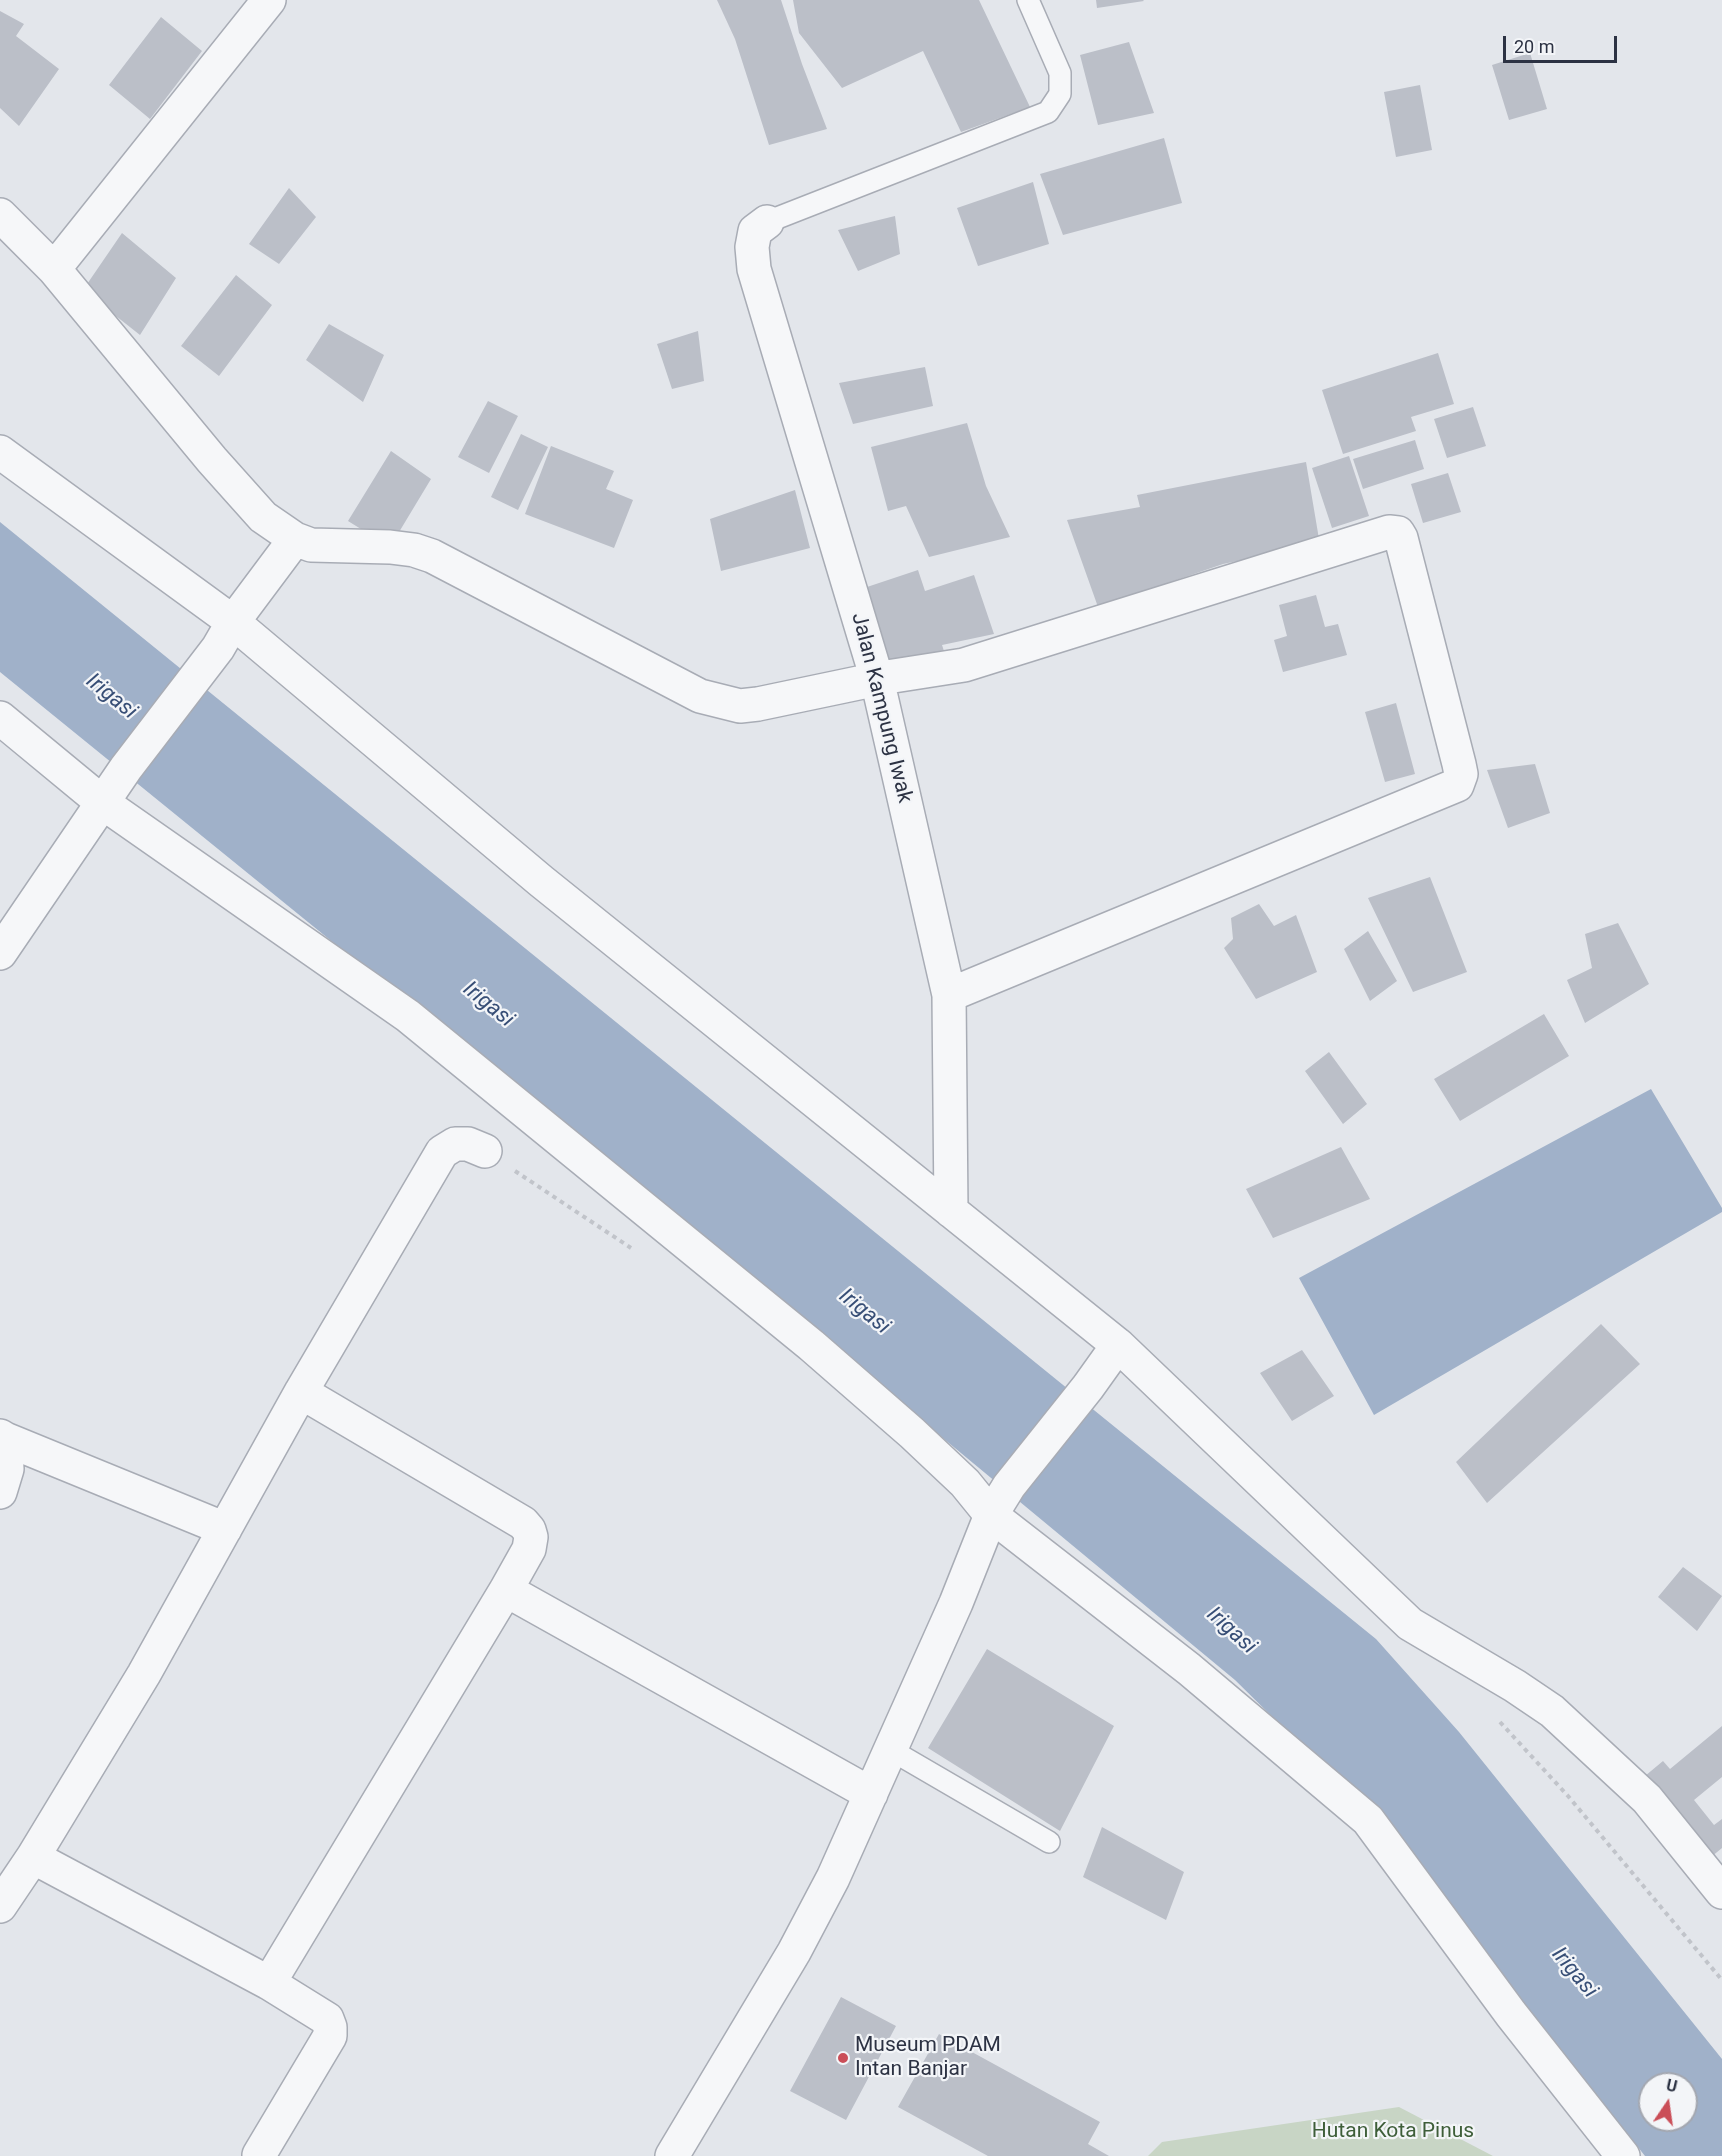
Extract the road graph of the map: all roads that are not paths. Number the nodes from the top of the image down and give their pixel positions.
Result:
1 (269, 0) edge
2 (1028, 0) edge
3 (0, 215) edge
4 (767, 222) joint
5 (54, 269) junction
6 (0, 452) edge
7 (295, 538) junction
8 (226, 635) junction
9 (877, 679) junction
10 (0, 718) edge
11 (103, 803) junction
12 (0, 953) edge
13 (949, 995) junction
14 (485, 1151) dead end
15 (951, 1211) junction
16 (1118, 1345) junction
17 (302, 1392) junction
18 (2, 1438) edge
19 (0, 1492) edge
20 (991, 1515) junction
21 (225, 1529) junction
22 (506, 1590) junction
23 (891, 1750) junction
24 (871, 1794) junction
25 (1049, 1842) dead end
26 (33, 1857) junction
27 (1722, 1892) edge
28 (0, 1906) edge
29 (269, 1983) junction
30 (259, 2155) edge
31 (672, 2156) edge
32 (1623, 2156) edge

1 - 5 street
2 - 4 lane
3 - 5 street
4 - 9 street, Jalan Kampung Iwak
5 - 7 street
6 - 8 street
7 - 8 street
7 - 9 street
8 - 11 street
8 - 15 street
9 - 13 street, Jalan Kampung Iwak
9 - 13 street
10 - 11 street
11 - 12 street
11 - 20 street
13 - 15 street, Jalan Kampung Iwak
14 - 17 street
15 - 16 street
16 - 20 street
16 - 27 street
17 - 21 street
17 - 22 street
18 - 19 street
18 - 21 street
20 - 23 street
20 - 32 street
21 - 26 street
22 - 24 street
22 - 29 street
23 - 24 street
23 - 25 lane
24 - 31 street
26 - 28 street
26 - 29 street
29 - 30 street

